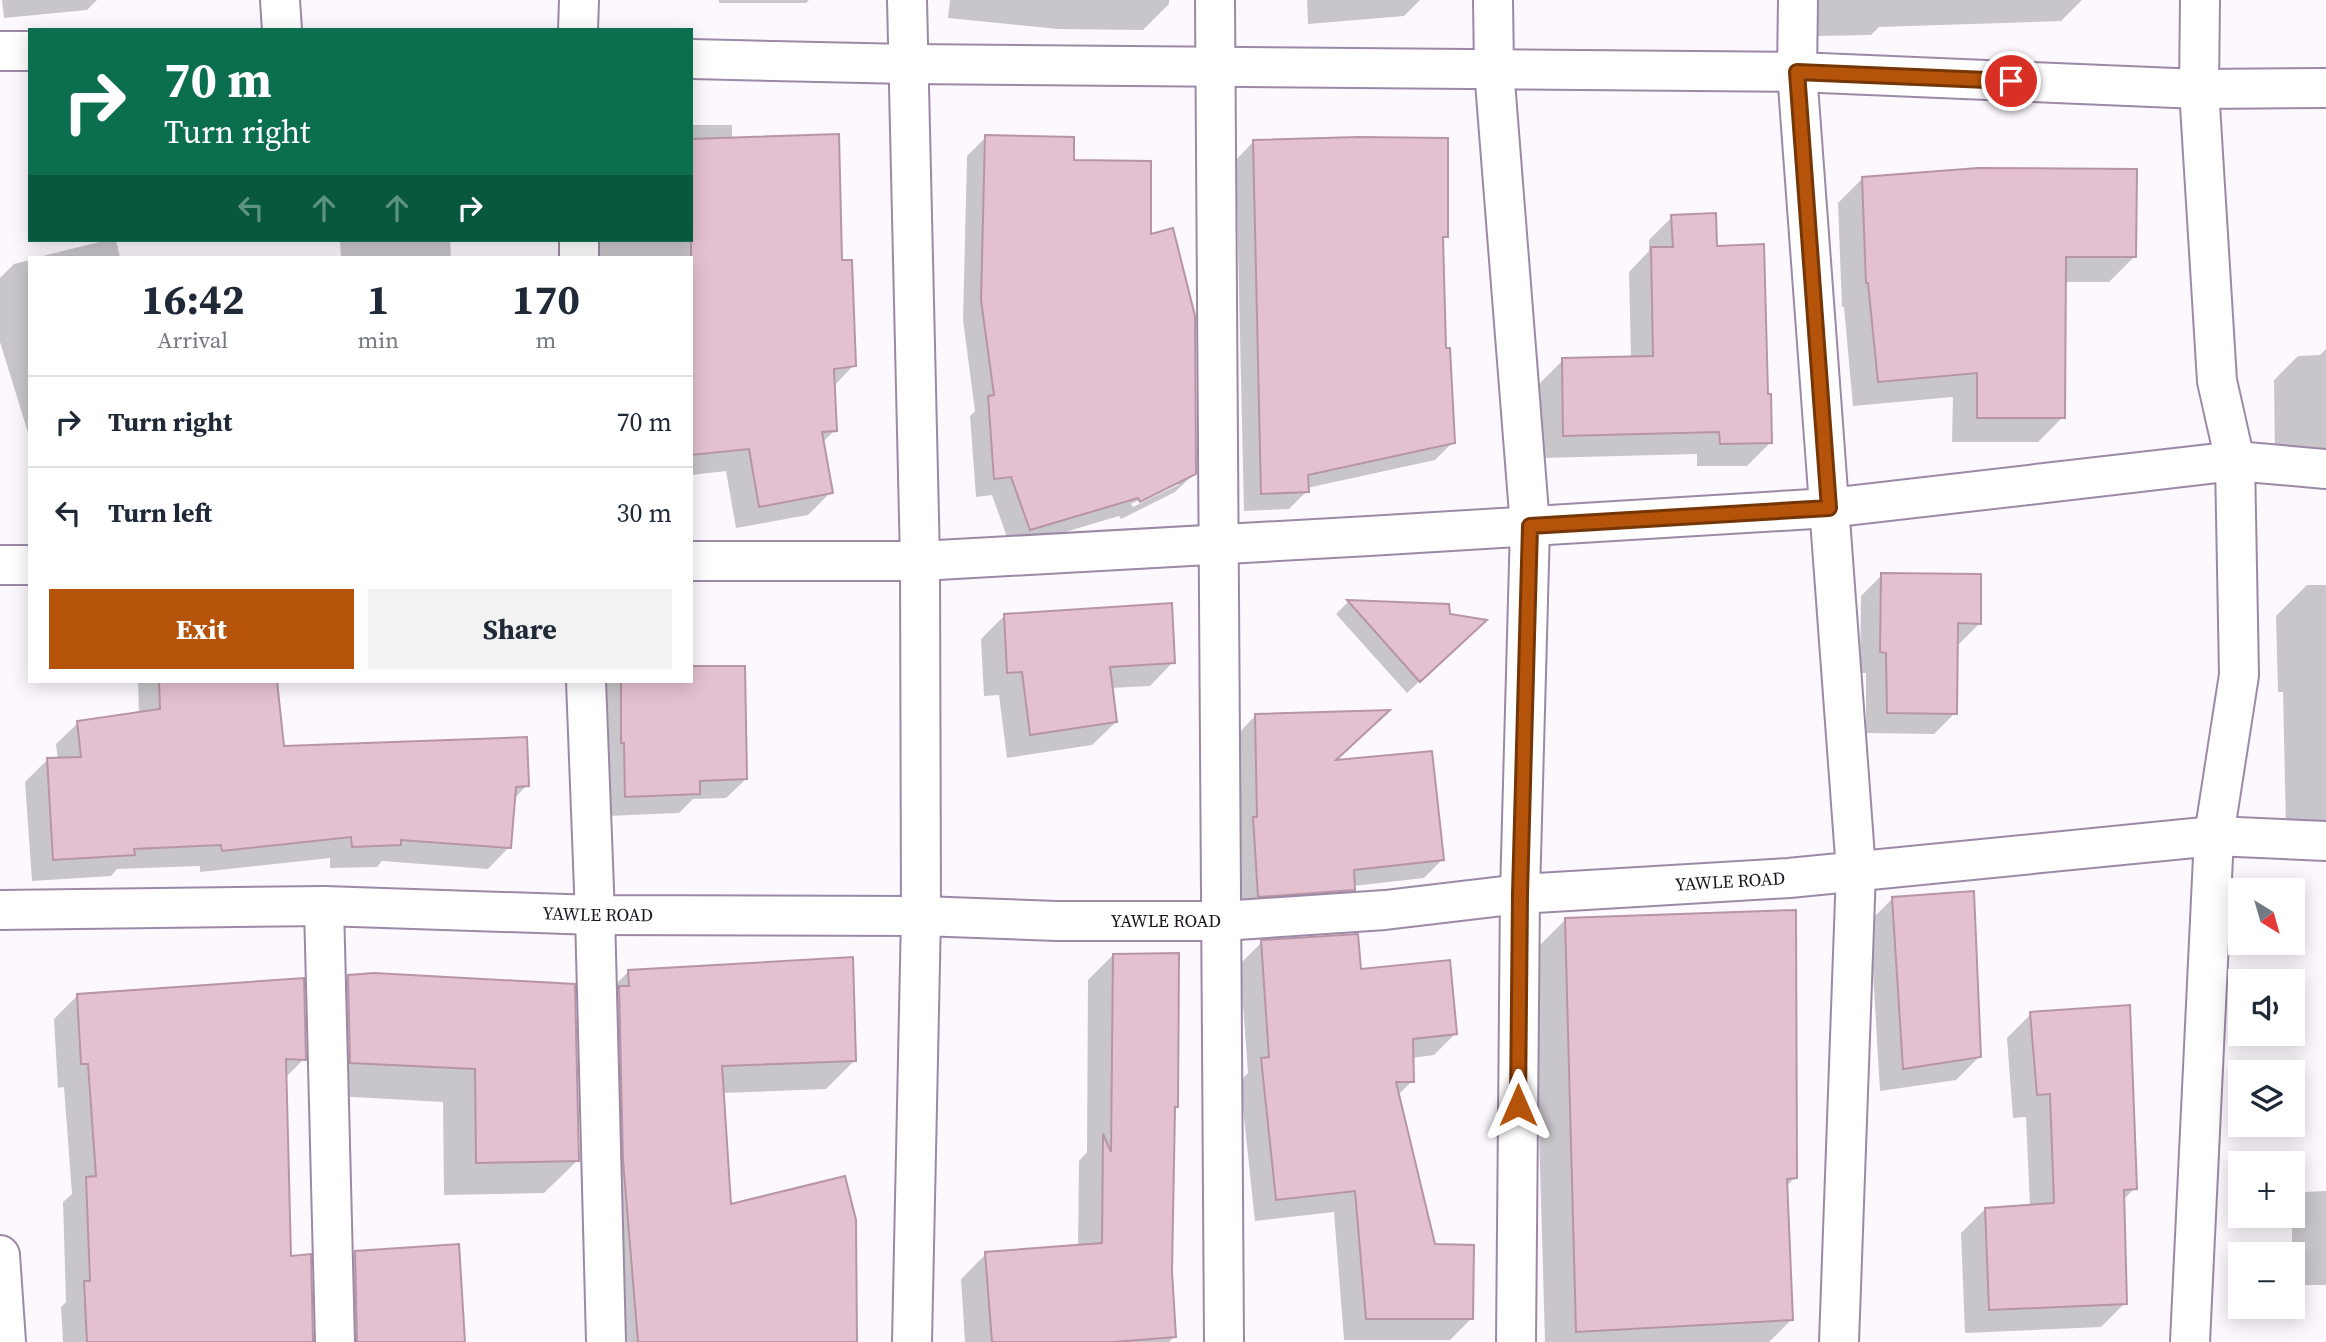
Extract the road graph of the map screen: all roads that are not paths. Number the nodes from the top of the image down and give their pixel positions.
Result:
1 (280, 0) edge
2 (579, 0) edge
3 (907, 0) edge
4 (1215, 0) edge
5 (1493, 0) edge
6 (1798, 0) edge
7 (2200, 0) edge
8 (282, 28) edge
9 (578, 28) edge
10 (0, 51) edge
11 (28, 51) edge
12 (693, 59) edge
13 (908, 64) junction
14 (1214, 66) junction
15 (1494, 69) junction
16 (1797, 72) junction
17 (2326, 88) edge
18 (2199, 89) junction
19 (2235, 461) junction
20 (2326, 469) edge
21 (1829, 508) junction
22 (1530, 526) junction
23 (1218, 545) junction
24 (693, 561) edge
25 (920, 561) junction
26 (0, 565) edge
27 (28, 565) edge
28 (586, 683) edge
29 (2214, 836) junction
30 (2326, 841) edge
31 (1856, 871) junction
32 (1520, 894) junction
33 (324, 906) junction
34 (0, 910) edge
35 (595, 915) junction
36 (921, 916) junction
37 (1222, 921) junction
38 (0, 1255) edge
39 (6, 1342) edge
40 (335, 1342) edge
41 (606, 1342) edge
42 (912, 1342) edge
43 (1224, 1342) edge
44 (1516, 1342) edge
45 (1839, 1342) edge
46 (2190, 1342) edge

1 - 8 street
2 - 9 street
3 - 13 street
4 - 14 street
5 - 15 street
6 - 16 street
7 - 18 street
10 - 11 street
12 - 13 street
13 - 14 street
13 - 25 street
14 - 15 street
14 - 23 street
15 - 16 street
15 - 22 street
16 - 18 street
16 - 21 street
17 - 18 street
18 - 19 street
19 - 20 street
19 - 21 street
19 - 29 street
21 - 22 street
21 - 31 street
22 - 23 street
22 - 32 street
23 - 25 street
23 - 37 street
24 - 25 street
25 - 36 street
26 - 27 street
28 - 35 street
29 - 30 street, YAWLE ROAD
29 - 31 street, YAWLE ROAD
29 - 46 street
31 - 32 street, YAWLE ROAD
31 - 45 street
32 - 37 street, YAWLE ROAD
32 - 44 street
33 - 34 street, YAWLE ROAD
33 - 35 street, YAWLE ROAD
33 - 40 street
35 - 36 street, YAWLE ROAD
35 - 41 street
36 - 37 street, YAWLE ROAD
36 - 42 street
37 - 43 street
38 - 39 street

